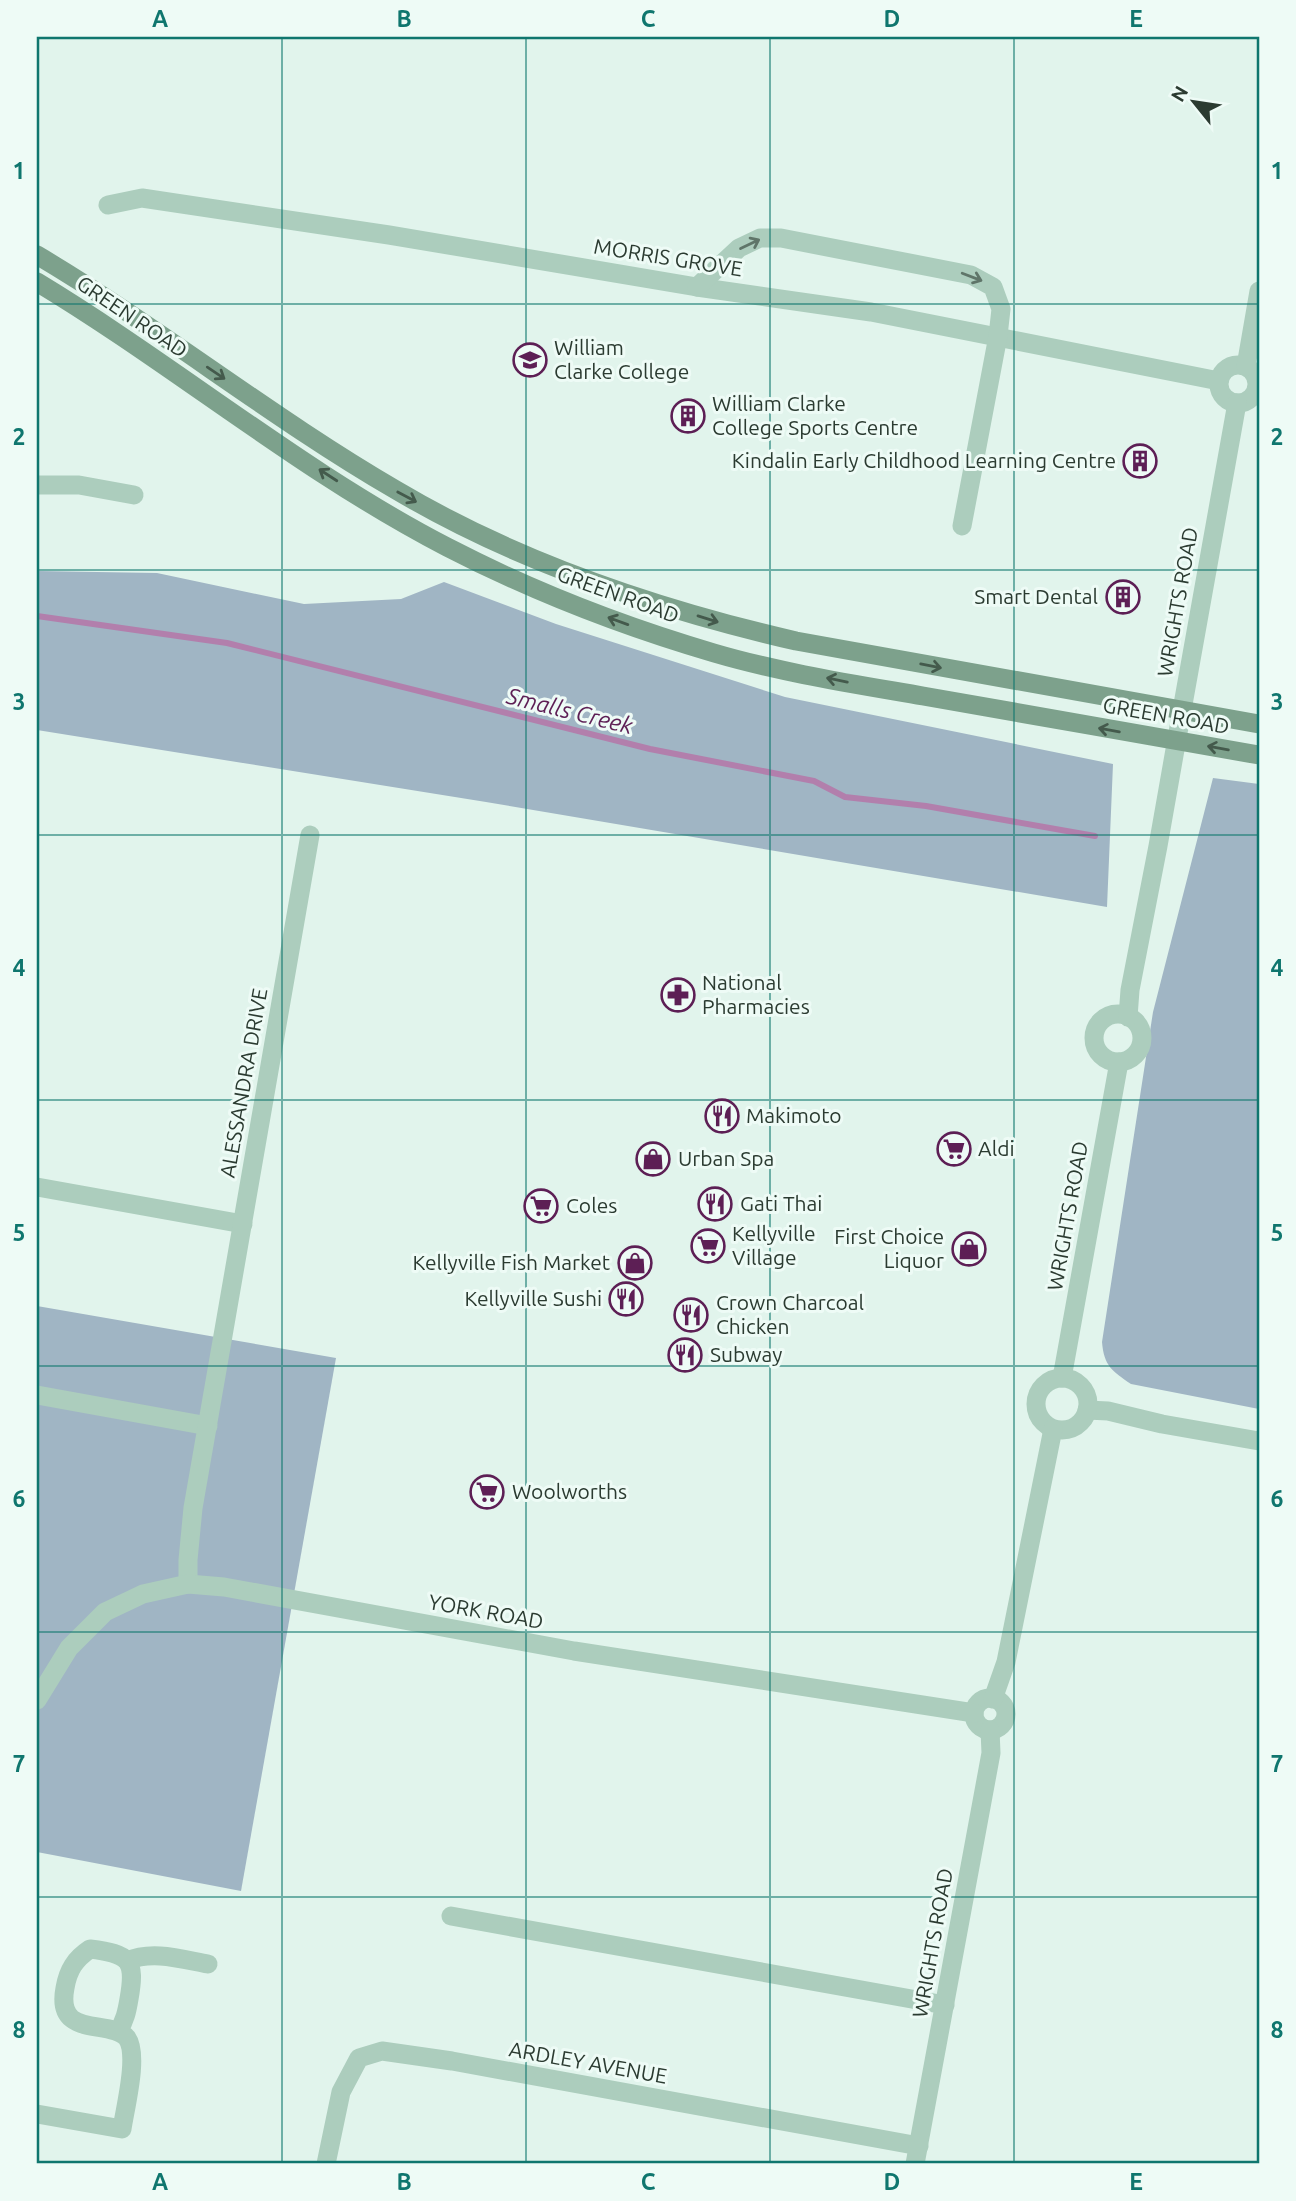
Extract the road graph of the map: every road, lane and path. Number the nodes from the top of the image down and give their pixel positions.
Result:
1 (108, 205) dead end
2 (37, 255) edge
3 (37, 282) edge
4 (697, 286) junction
5 (1259, 291) edge
6 (998, 336) junction
7 (1246, 366) junction
8 (1219, 381) junction
9 (1237, 403) junction
10 (37, 485) edge
11 (134, 495) dead end
12 (962, 526) dead end
13 (1182, 710) junction
14 (1259, 724) edge
15 (1177, 740) junction
16 (1259, 755) edge
17 (310, 835) dead end
18 (1128, 1017) junction
19 (1119, 1062) junction
20 (37, 1187) edge
21 (243, 1224) junction
22 (1062, 1378) junction
23 (37, 1395) edge
24 (1087, 1410) junction
25 (208, 1426) junction
26 (1053, 1429) junction
27 (1259, 1441) edge
28 (188, 1584) junction
29 (993, 1699) junction
30 (37, 1700) edge
31 (974, 1713) junction
32 (990, 1730) junction
33 (451, 1916) dead end
34 (127, 1961) junction
35 (208, 1964) dead end
36 (945, 2005) junction
37 (118, 2031) junction
38 (37, 2113) edge
39 (917, 2155) edge
40 (326, 2164) edge

1 - 4 street, MORRIS GROVE
2 -> 13 main road, GREEN ROAD
15 -> 3 main road, GREEN ROAD
4 - 6 street, MORRIS GROVE
4 -> 6 street
5 - 7 street
6 - 8 street, MORRIS GROVE
6 - 12 street
7 - 8 street
7 - 9 street
8 - 9 street
9 - 13 street, WRIGHTS ROAD
10 - 11 street
13 - 14 main road, GREEN ROAD
13 - 15 street, WRIGHTS ROAD
16 -> 15 main road, GREEN ROAD
15 - 18 street, WRIGHTS ROAD
17 - 21 street, ALESSANDRA DRIVE
18 - 19 street, WRIGHTS ROAD
18 - 19 street
19 - 22 street, WRIGHTS ROAD
20 - 21 street
21 - 25 street, ALESSANDRA DRIVE
22 - 24 street
22 - 26 street
23 - 25 street
24 - 26 street
24 - 27 street
25 - 28 street, ALESSANDRA DRIVE
26 - 29 street
28 - 30 street, YORK ROAD
28 - 31 street, YORK ROAD
29 - 31 street
29 - 32 street
31 - 32 street
32 - 36 street, WRIGHTS ROAD
33 - 36 street
34 - 35 street
34 - 37 street
34 - 37 street
36 - 39 street, WRIGHTS ROAD
37 - 38 street
39 - 40 street, ARDLEY AVENUE

